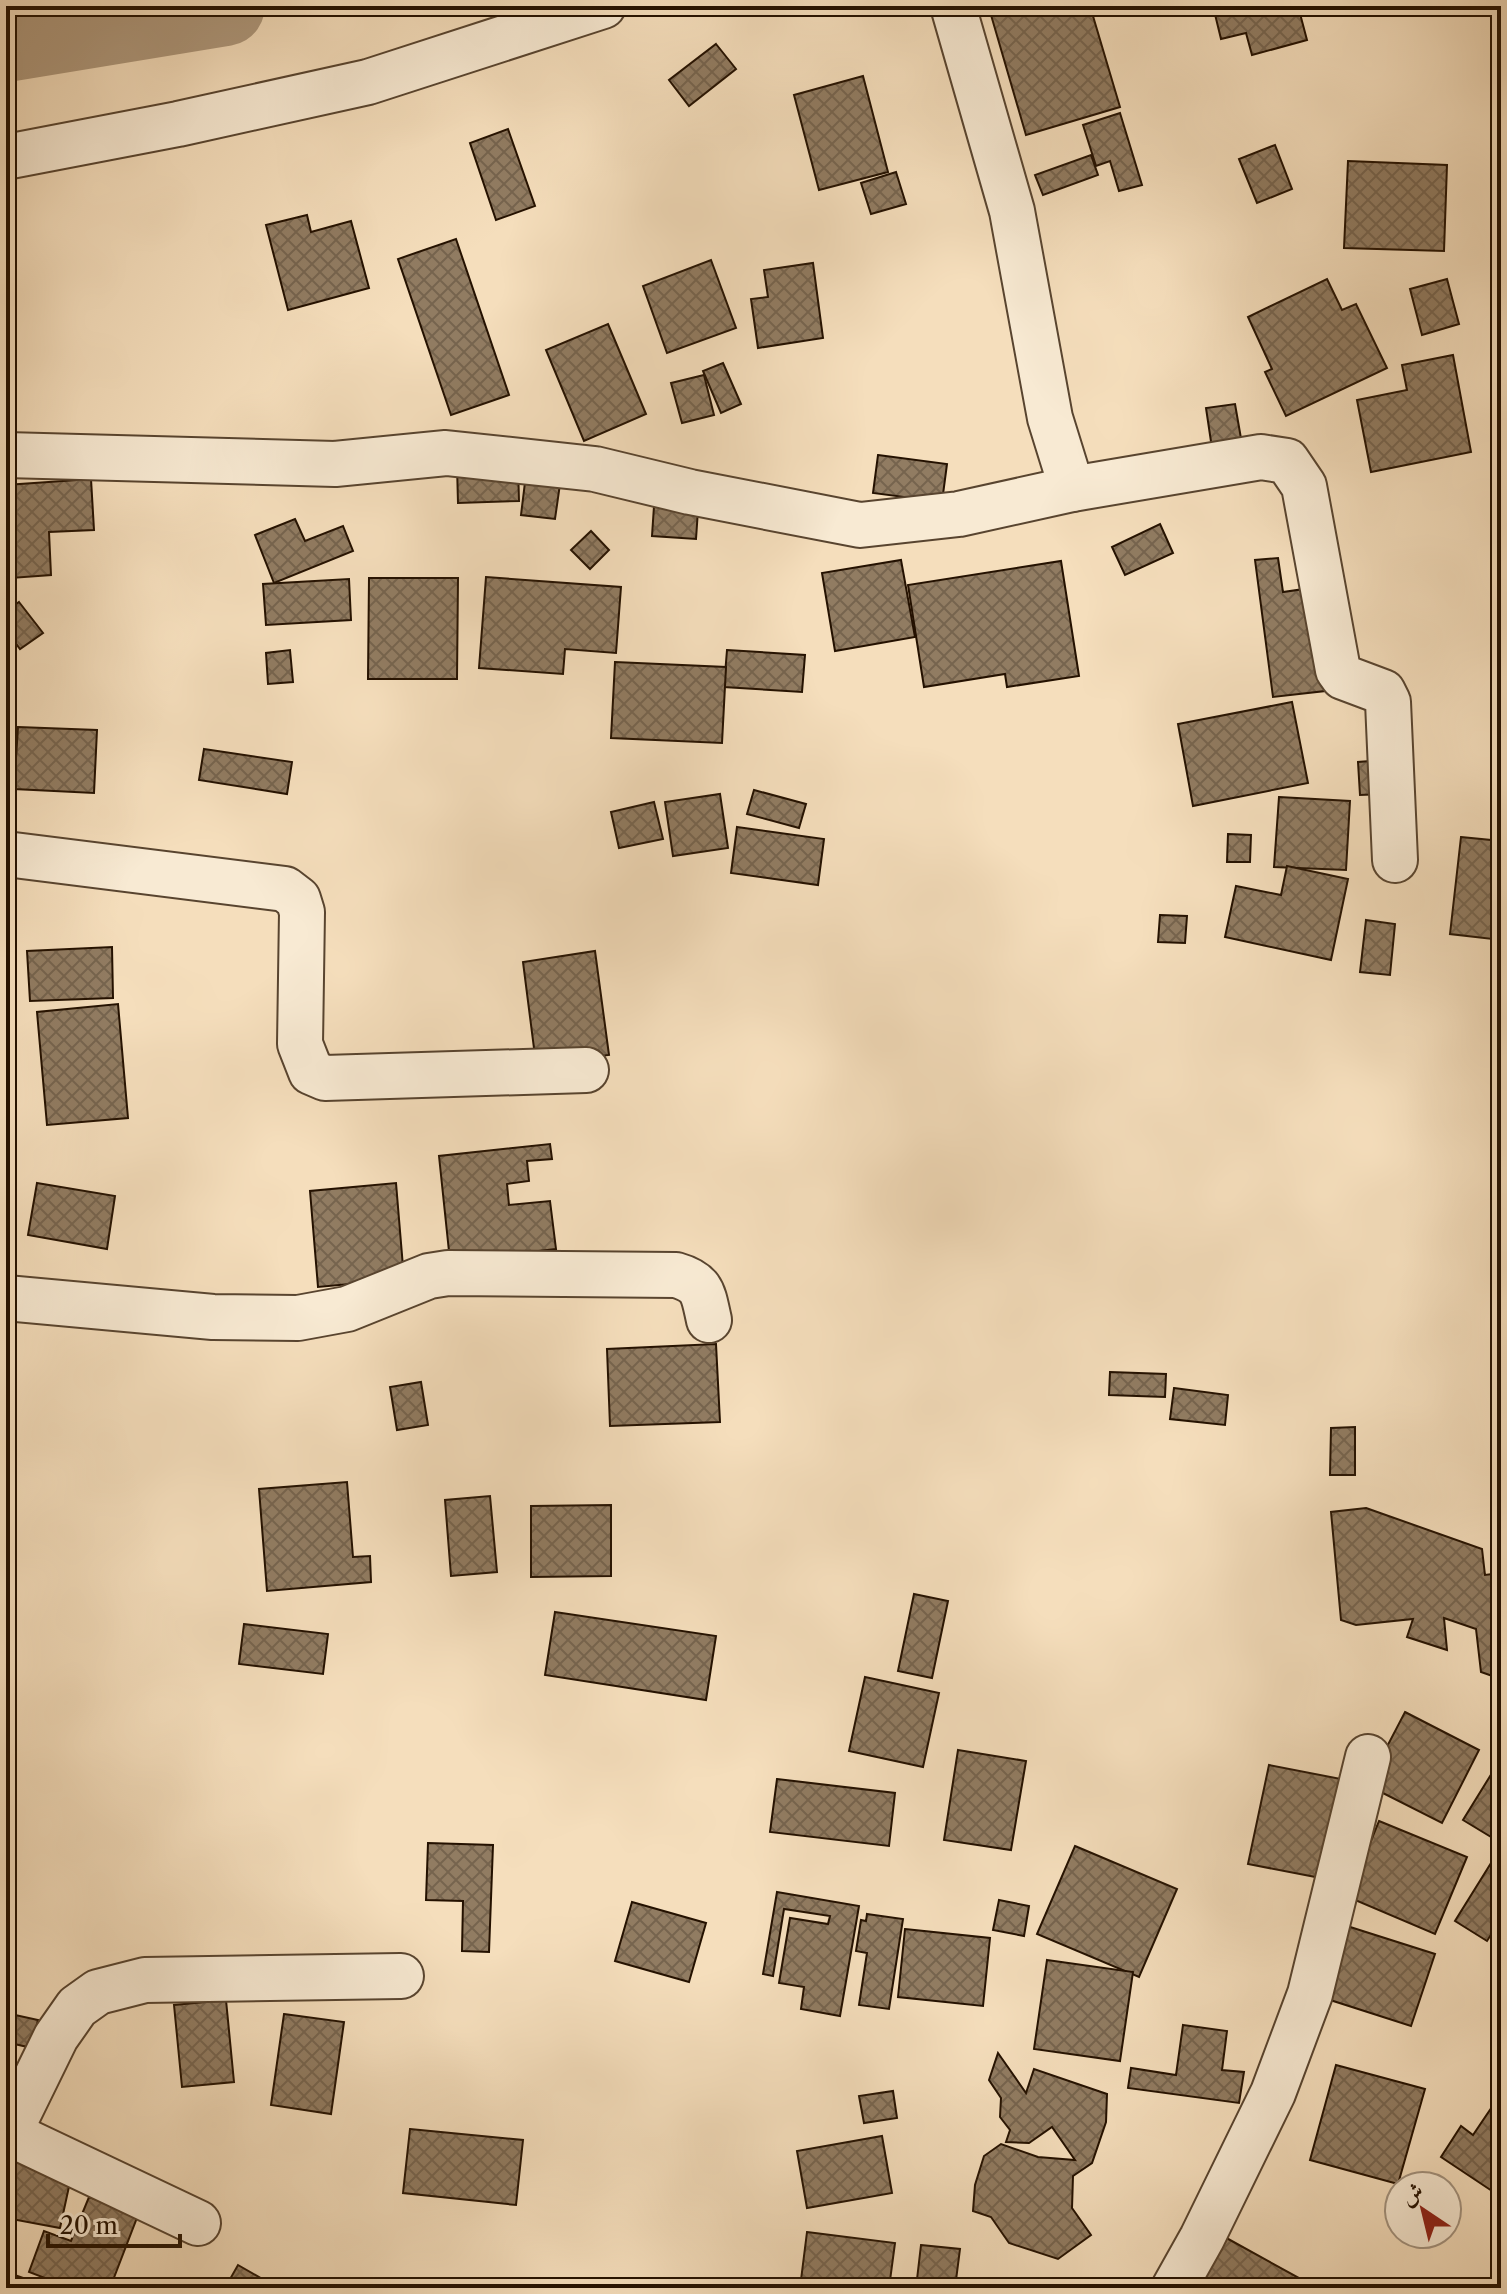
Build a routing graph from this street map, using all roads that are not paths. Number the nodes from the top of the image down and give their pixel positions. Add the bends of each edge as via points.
1 (603, 6) edge
2 (953, 6) edge
3 (6, 157) edge
4 (6, 455) edge
5 (1072, 489) junction
6 (6, 854) edge
7 (1395, 860) dead end
8 (586, 1070) dead end
9 (6, 1298) edge
10 (709, 1320) dead end
11 (1368, 1757) dead end
12 (401, 1976) dead end
13 (7, 2133) edge
14 (198, 2223) dead end
15 (1174, 2288) edge

1 - 3 street via 368,82
2 - 5 street via 1012,211 1050,418
4 - 5 street via 335,464 446,453 595,469 860,525 959,514
5 - 7 street via 1261,457 1287,461 1304,486 1338,670 1343,677 1383,692 1388,702
6 - 8 street via 285,889 298,899 302,912 300,1044 311,1072 325,1078
9 - 10 street via 213,1317 298,1318 347,1309 448,1273 676,1275 703,1290
11 - 15 street via 1310,1994 1273,2093
12 - 13 street via 145,1980 98,1992 77,2007 56,2037
13 - 14 street

